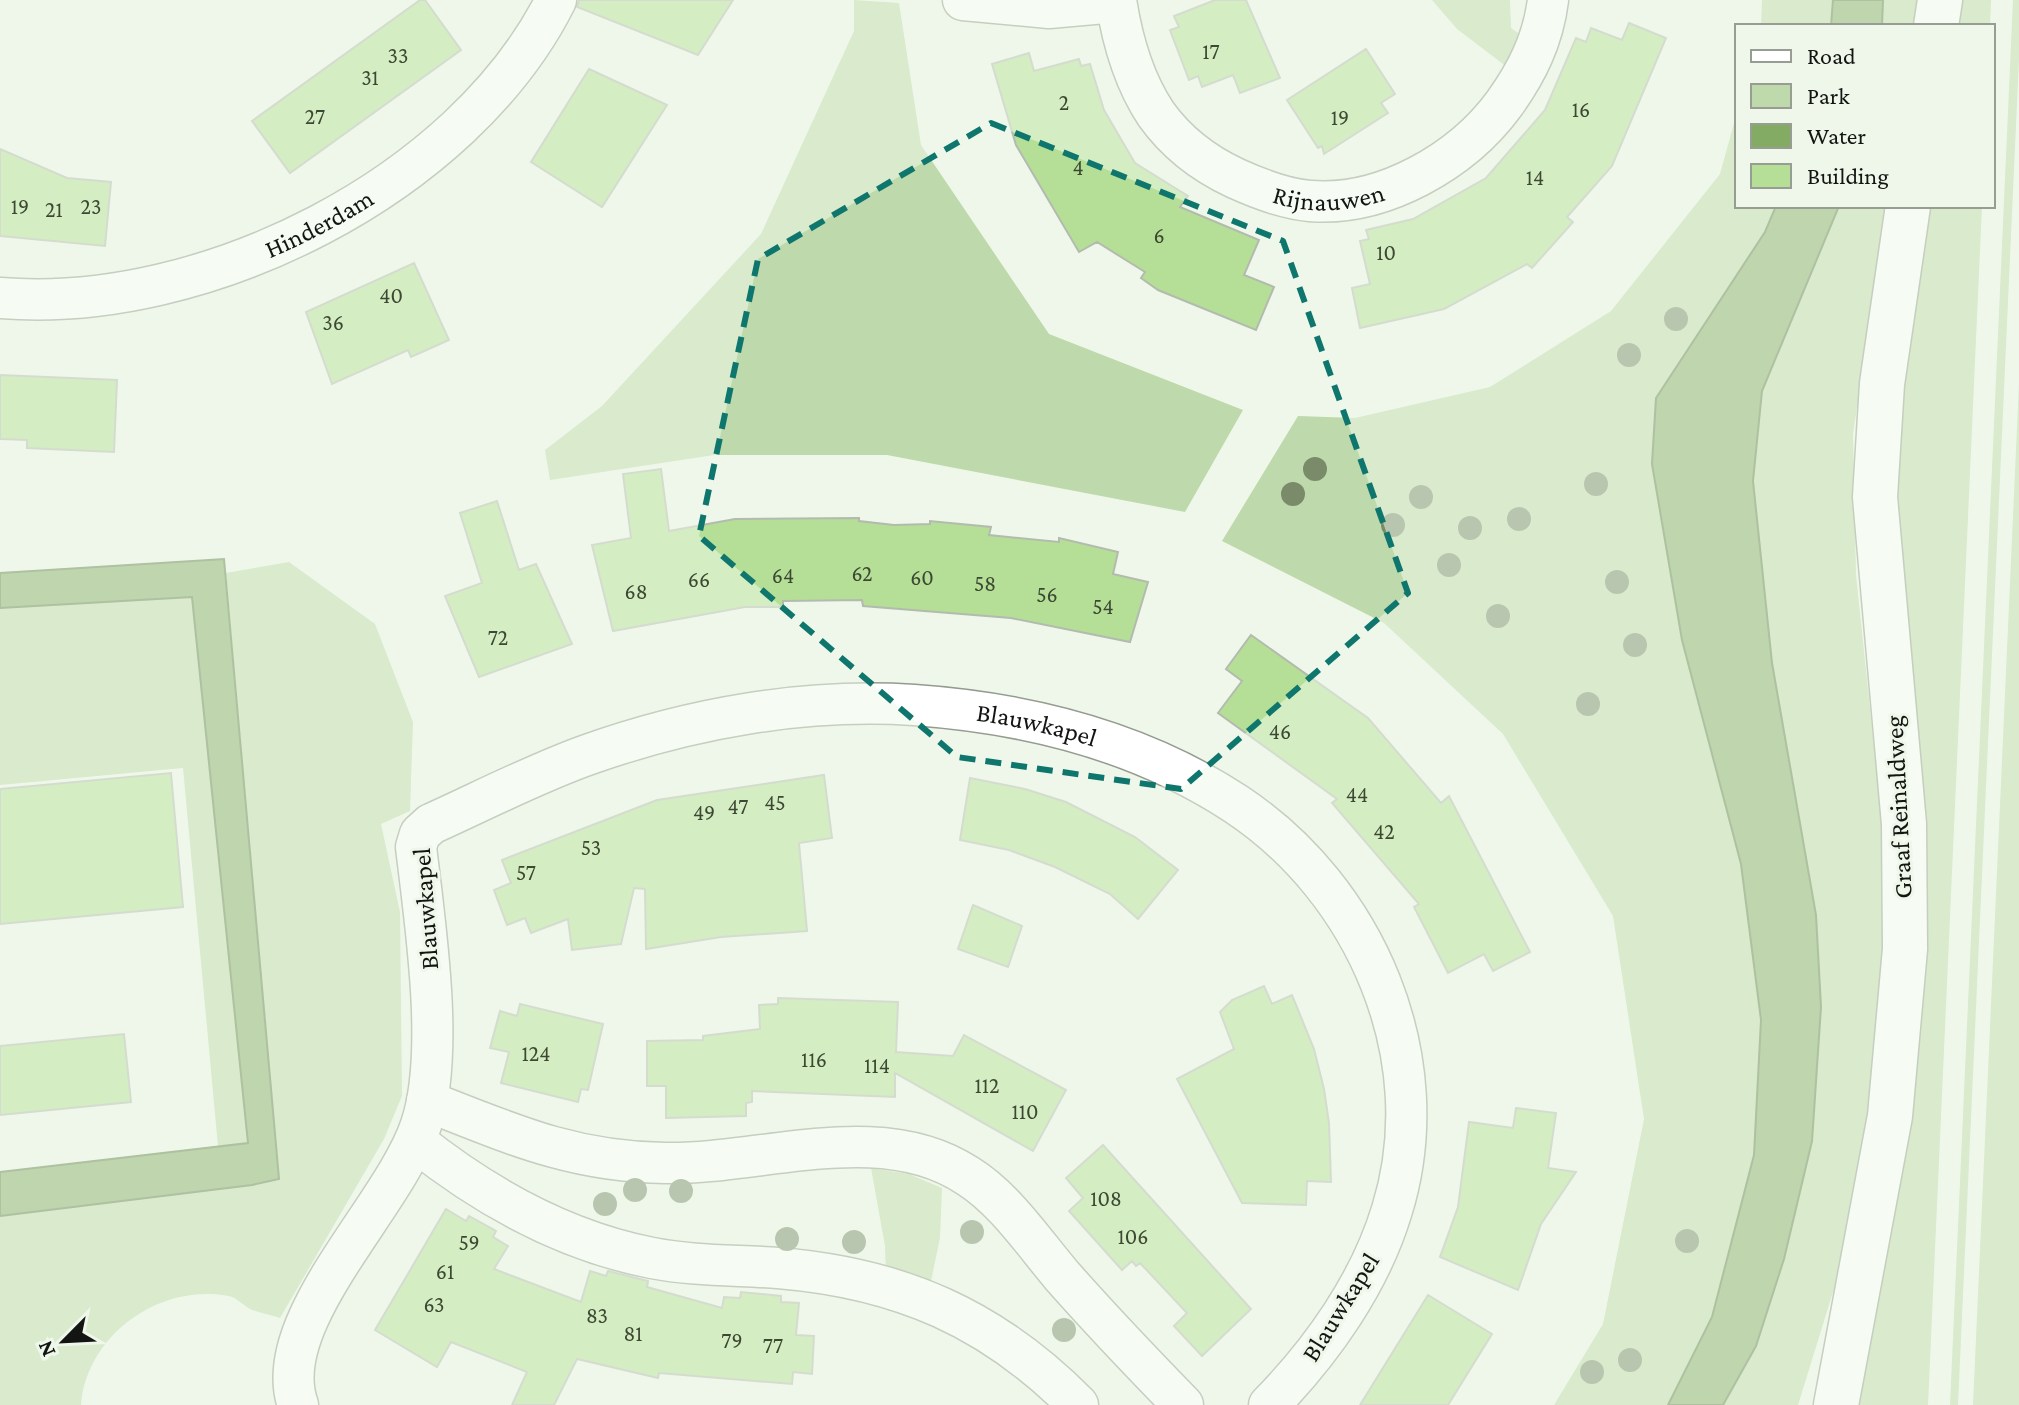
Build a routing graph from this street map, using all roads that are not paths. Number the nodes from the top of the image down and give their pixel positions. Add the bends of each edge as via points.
1 (556, 0) edge
2 (963, 0) edge
3 (1548, 0) edge
4 (1940, 0) edge
5 (1116, 1) edge
6 (1936, 24) edge
7 (1908, 208) edge
8 (0, 298) edge
9 (427, 1101) junction
10 (415, 1141) junction
11 (298, 1405) edge
12 (1078, 1405) edge
13 (1183, 1405) edge
14 (1269, 1405) edge
15 (1836, 1405) edge

1 - 8 street, Hinderdam via 526,47 465,122 382,188 332,218 223,268 161,285 65,298
2 - 5 street via 1049,8
3 - 5 street, Rijnauwen via 1542,37 1520,82 1472,141 1424,173 1337,201 1282,196 1201,159 1168,128 1139,81
4 - 6 main road
7 - 15 main road, Graaf Reinaldweg via 1882,384 1875,497 1904,824 1905,949 1890,1116
9 - 10 street, Blauwkapel
9 - 13 street via 560,1152 603,1158 717,1161 861,1147 938,1159 995,1197 1113,1334
9 - 14 street, Blauwkapel via 429,974 416,847 431,824 585,756 690,725 806,704 969,711 1040,721 1110,742 1213,790 1295,853 1328,889 1364,944 1392,1009 1404,1070 1405,1130 1393,1207 1362,1282 1329,1334
10 - 11 street, Blauwkapel via 307,1321 293,1363
10 - 12 street via 569,1235 652,1258 851,1276 942,1306 993,1332

